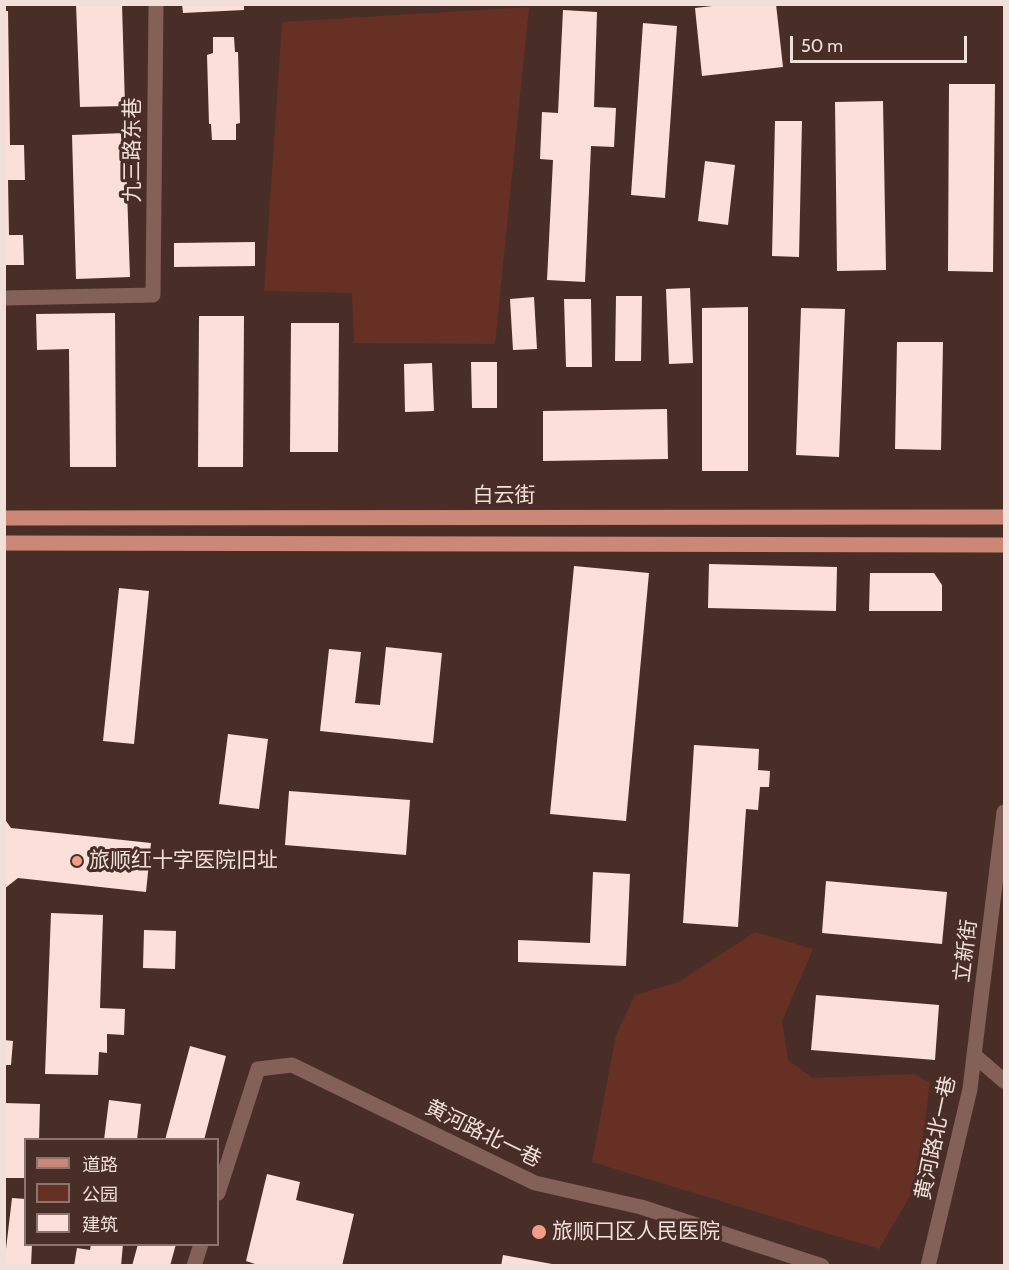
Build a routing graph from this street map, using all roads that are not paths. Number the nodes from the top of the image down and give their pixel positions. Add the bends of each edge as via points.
1 (156, 4) edge
2 (4, 298) edge
3 (4, 518) edge
4 (1005, 518) edge
5 (4, 543) edge
6 (1005, 545) edge
7 (1005, 812) edge
8 (974, 1055) junction
9 (1005, 1081) edge
10 (219, 1190) edge
11 (201, 1246) edge
12 (194, 1266) edge
13 (822, 1266) edge
14 (928, 1266) edge

1 - 2 street, 九三路东巷 via 153,295
3 - 4 main road, 白云街
5 - 6 main road
7 - 8 street, 立新街
8 - 9 street
8 - 14 street, 黄河路北一巷 via 970,1089
10 - 13 street, 黄河路北一巷 via 258,1069 292,1065 535,1184 641,1207
11 - 12 street

